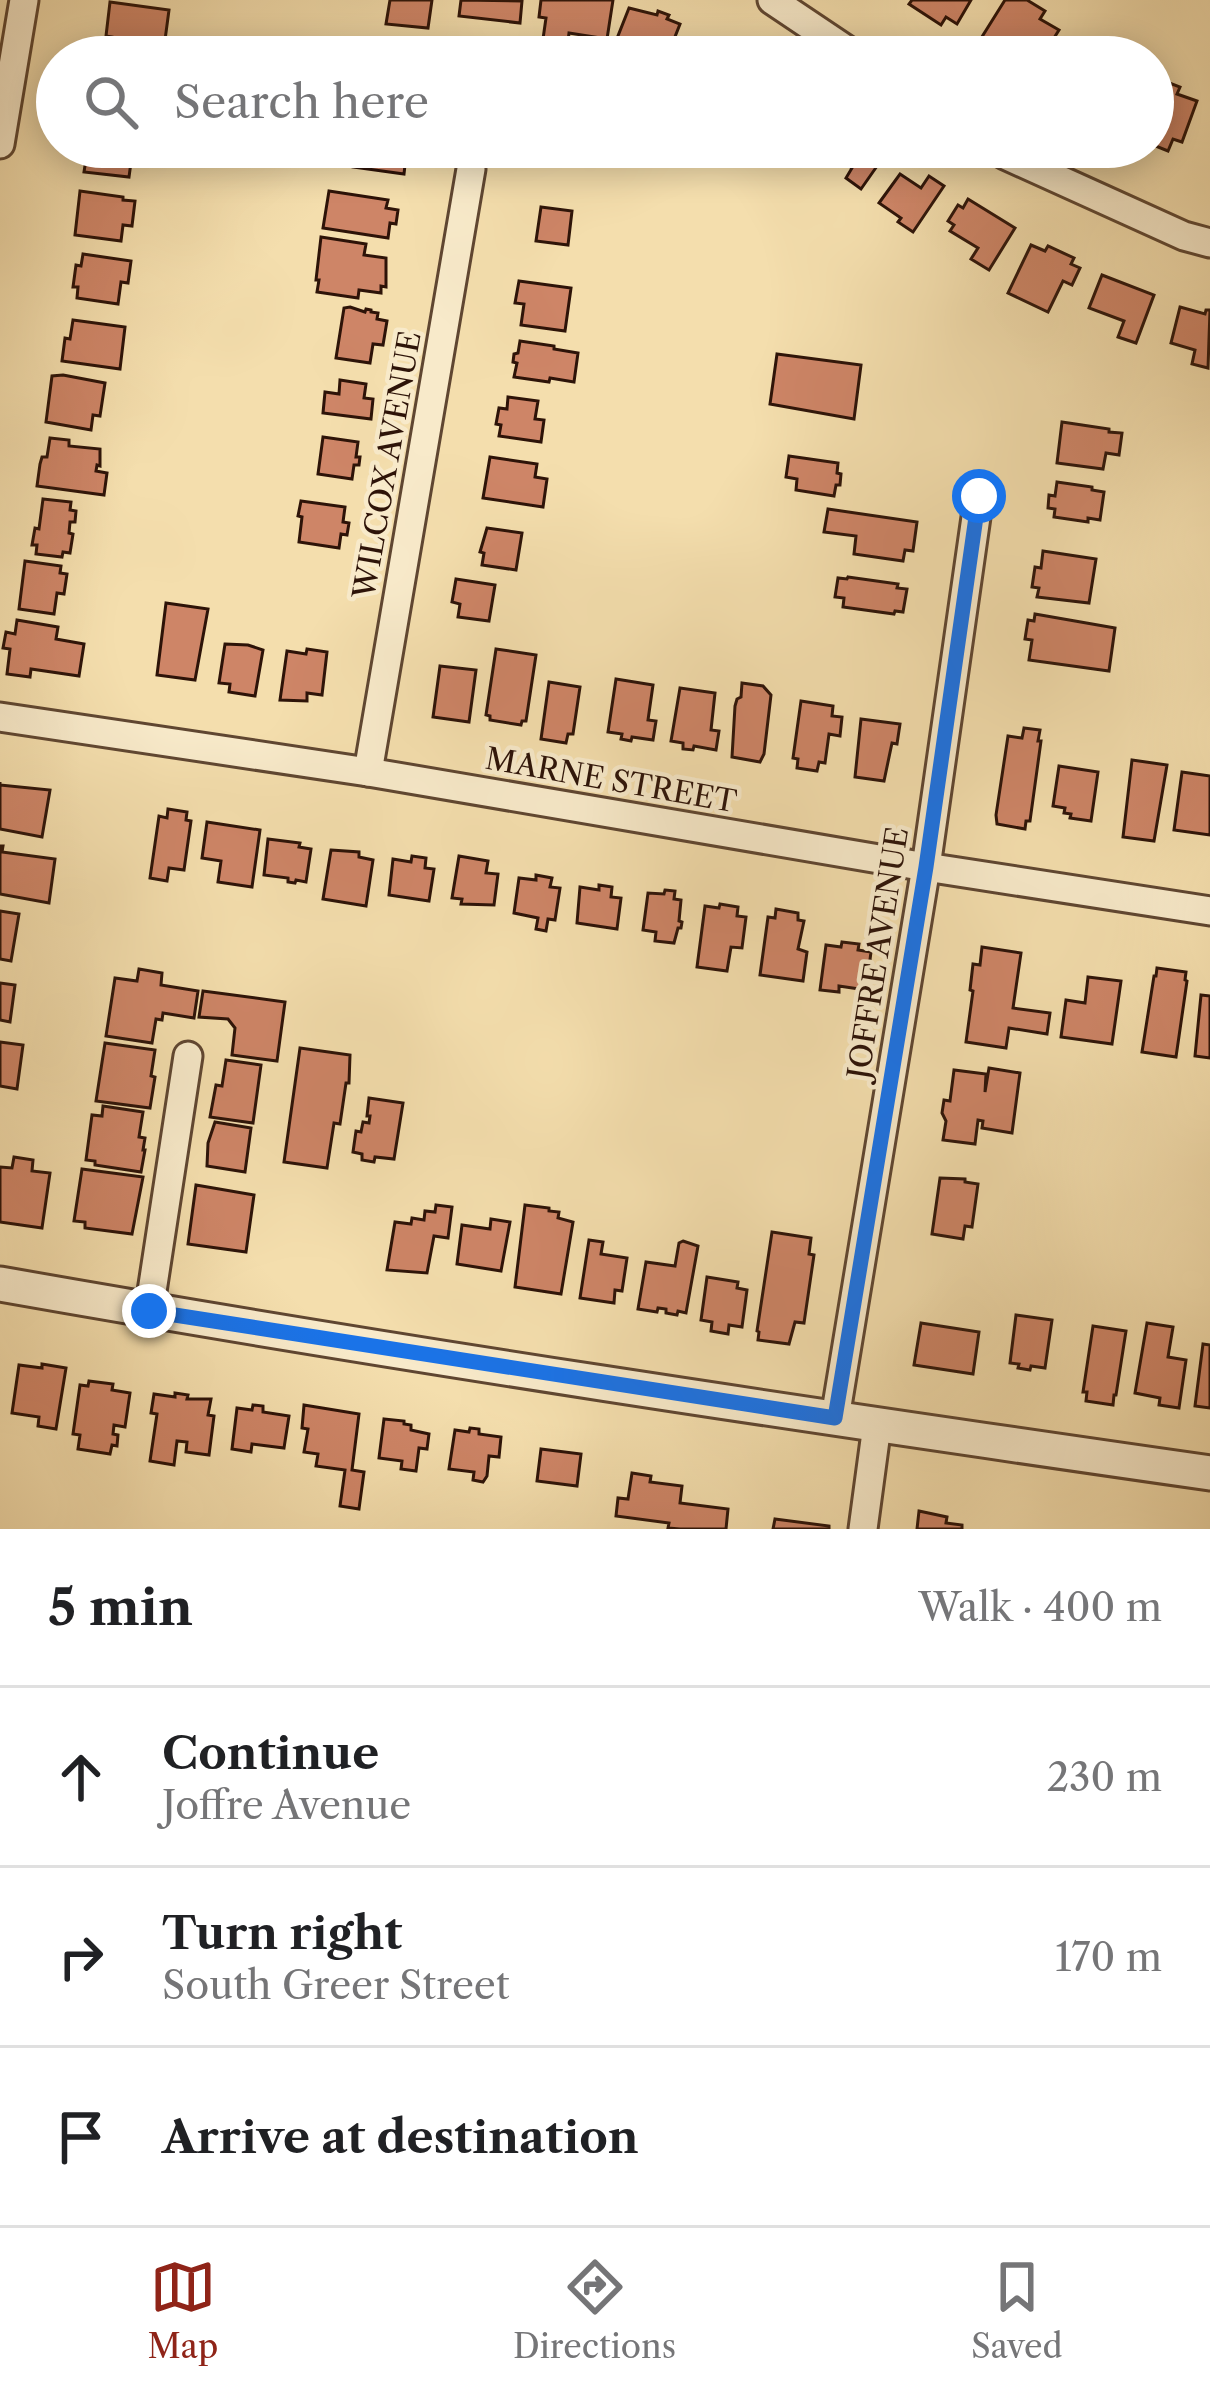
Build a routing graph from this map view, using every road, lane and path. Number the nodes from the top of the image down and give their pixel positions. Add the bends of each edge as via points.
1 (24, 0) edge
2 (772, 0) edge
3 (826, 36) edge
4 (0, 144) edge
5 (1034, 168) edge
6 (471, 169) dead end
7 (1210, 243) edge
8 (979, 496) dead end
9 (0, 717) edge
10 (368, 772) junction
11 (926, 867) junction
12 (1210, 911) edge
13 (188, 1056) dead end
14 (0, 1284) edge
15 (149, 1311) junction
16 (835, 1418) junction
17 (878, 1425) junction
18 (1210, 1473) edge
19 (863, 1529) edge

1 - 4 street
2 - 3 street
5 - 7 street
6 - 10 street, WILCOX AVENUE
8 - 11 street, JOFFRE AVENUE
9 - 10 street, MARNE STREET
10 - 11 street, MARNE STREET
11 - 12 street, MARNE STREET
11 - 16 street, JOFFRE AVENUE
13 - 15 street
14 - 15 street
15 - 16 street
16 - 17 street
17 - 18 street
17 - 19 street

